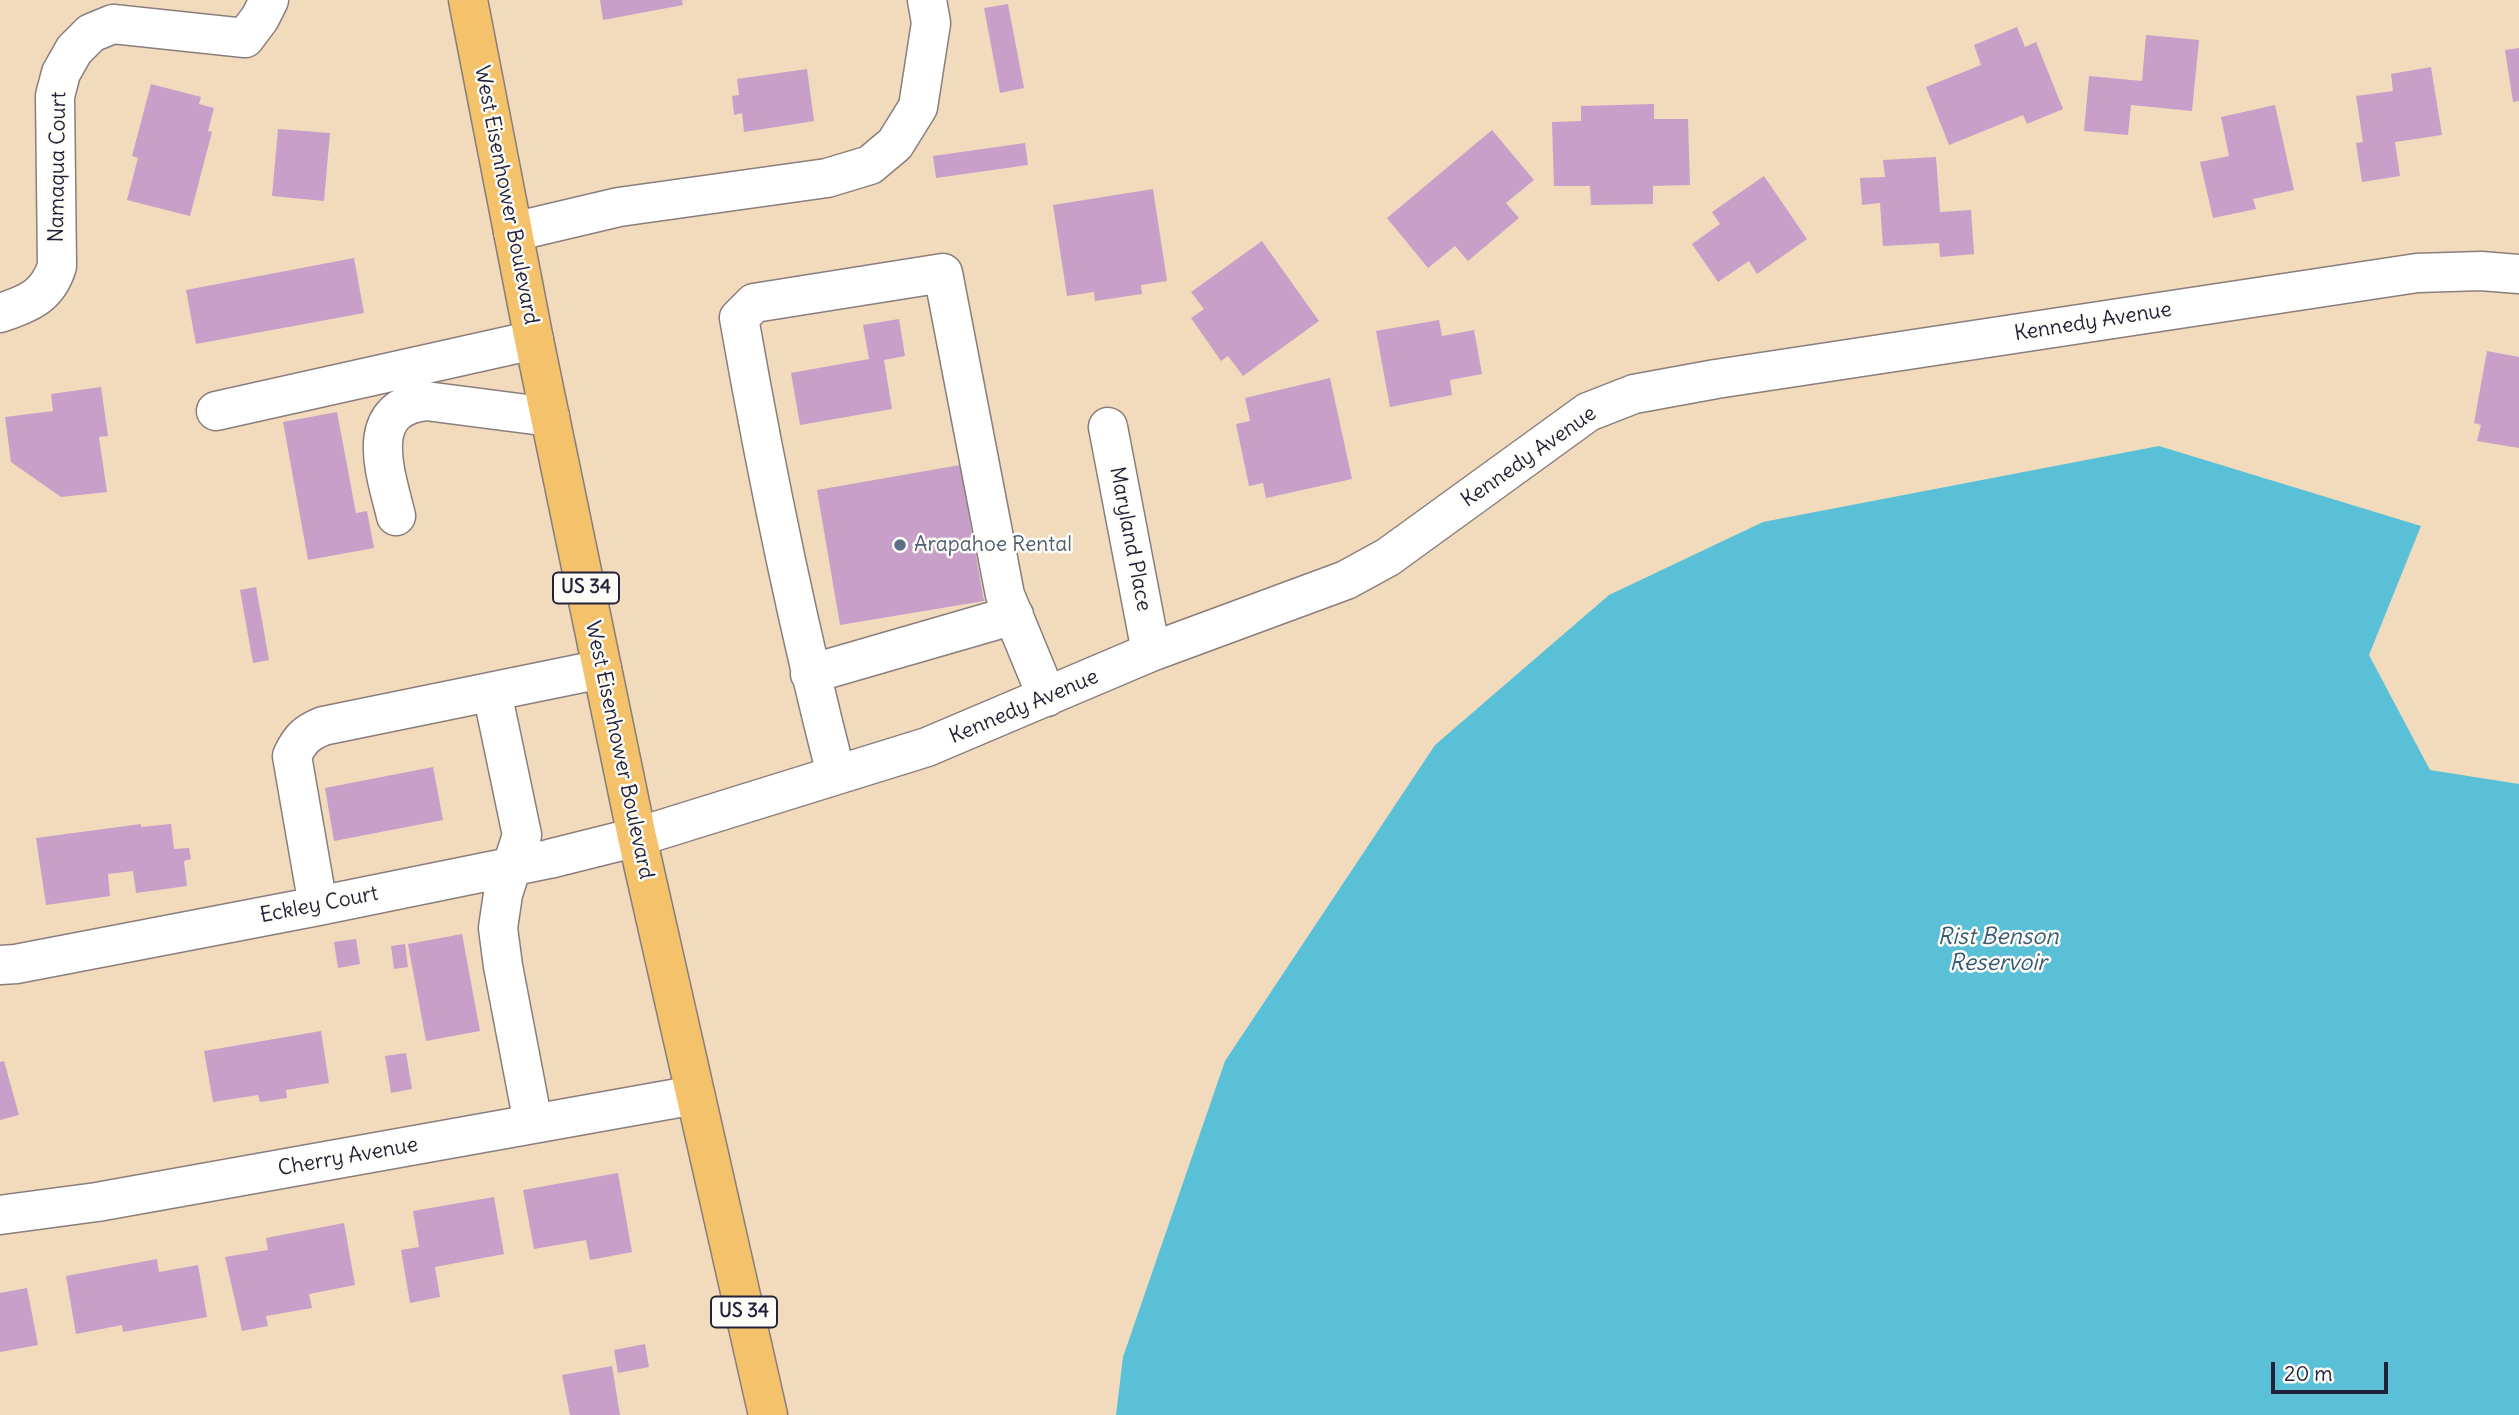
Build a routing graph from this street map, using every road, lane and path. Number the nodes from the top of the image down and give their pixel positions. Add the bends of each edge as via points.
1 (269, 0) edge
2 (468, 0) edge
3 (927, 0) edge
4 (513, 232) junction
5 (2519, 274) edge
6 (0, 313) edge
7 (534, 340) junction
8 (216, 411) dead end
9 (550, 417) junction
10 (1108, 427) dead end
11 (396, 516) dead end
12 (1014, 615) junction
13 (1151, 652) junction
14 (602, 669) junction
15 (810, 674) junction
16 (492, 692) junction
17 (1047, 697) junction
18 (836, 774) junction
19 (637, 837) junction
20 (511, 866) junction
21 (318, 906) junction
22 (0, 965) edge
23 (695, 1095) junction
24 (534, 1123) junction
25 (0, 1215) edge
26 (768, 1415) edge

1 - 6 street, Namaqua Court via 245,38 114,24 91,33 74,50 55,96 57,267 43,293
2 - 4 highway, West Eisenhower Boulevard / US 34
3 - 4 street via 931,23 918,107 895,144 870,164 827,178 618,207
4 - 7 highway, West Eisenhower Boulevard / US 34
5 - 13 street, Kennedy Avenue via 2417,273 1634,394 1588,412 1388,557 1346,580
7 - 8 street
7 - 9 highway, West Eisenhower Boulevard / US 34
9 - 11 street via 433,401 400,408 390,417 383,447
9 - 14 highway, West Eisenhower Boulevard / US 34
10 - 13 street, Maryland Place
12 - 15 street
12 - 15 street via 1005,595 943,273 754,303 739,318
12 - 17 street
13 - 17 street, Kennedy Avenue
14 - 16 street
14 - 19 highway, West Eisenhower Boulevard / US 34
15 - 18 street
16 - 20 street via 522,835
16 - 21 street via 323,726 298,743 292,756
17 - 18 street, Kennedy Avenue via 928,747
18 - 19 street, Kennedy Avenue
19 - 20 street, Eckley Court
19 - 23 highway, West Eisenhower Boulevard / US 34
20 - 21 street, Eckley Court
20 - 24 street via 498,928
21 - 22 street, Eckley Court
23 - 24 street, Cherry Avenue
23 - 26 highway, West Eisenhower Boulevard / US 34
24 - 25 street, Cherry Avenue via 97,1202

